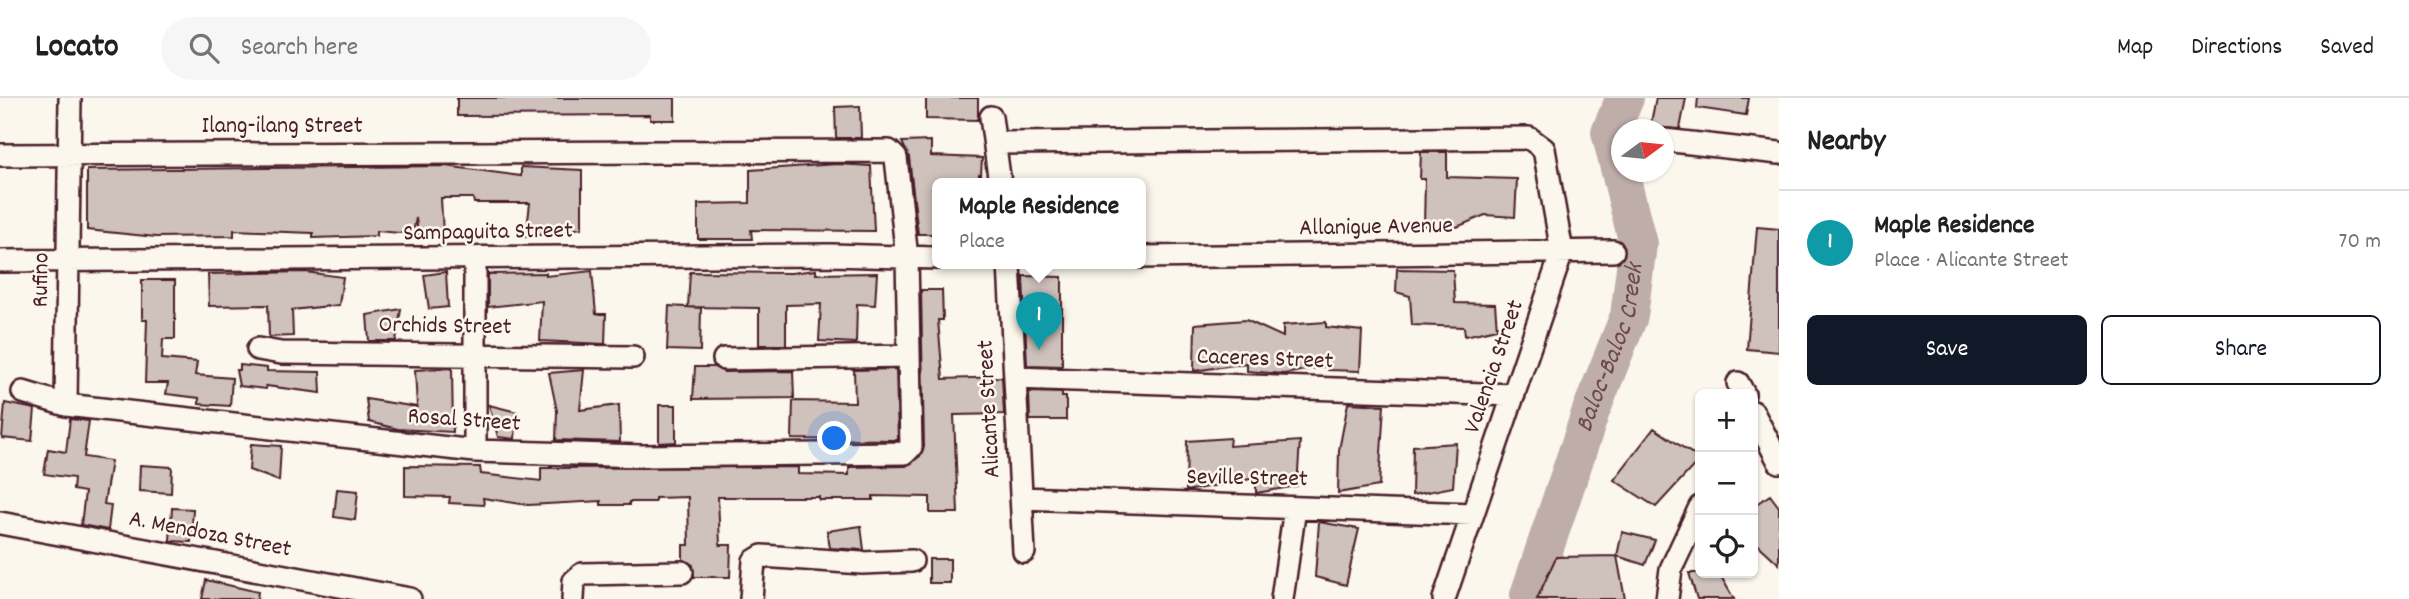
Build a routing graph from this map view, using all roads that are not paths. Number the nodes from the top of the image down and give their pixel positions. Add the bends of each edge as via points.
1 (70, 98) edge
2 (991, 117) dead end
3 (1674, 141) edge
4 (995, 144) junction
5 (1779, 153) edge
6 (0, 155) edge
7 (68, 155) junction
8 (999, 178) edge
9 (1613, 251) dead end
10 (1562, 252) junction
11 (1146, 257) edge
12 (906, 258) junction
13 (932, 258) edge
14 (475, 259) junction
15 (0, 261) edge
16 (69, 261) junction
17 (1009, 269) edge
18 (258, 349) dead end
19 (473, 353) junction
20 (909, 356) junction
21 (633, 357) dead end
22 (724, 359) dead end
23 (1015, 378) junction
24 (23, 392) dead end
25 (1514, 395) junction
26 (66, 405) junction
27 (1760, 445) edge
28 (475, 452) junction
29 (905, 453) joint
30 (1779, 462) edge
31 (1021, 498) junction
32 (1295, 508) junction
33 (1472, 514) junction
34 (1696, 515) edge
35 (0, 523) edge
36 (1024, 552) dead end
37 (912, 561) dead end
38 (682, 572) dead end
39 (410, 599) edge
40 (573, 599) edge
41 (751, 599) edge
42 (1282, 599) edge
43 (1444, 599) edge
44 (1667, 599) edge

1 - 7 street, Rufino
2 - 4 street
3 - 5 street
4 - 8 street
4 - 10 street, Valencia Street via 1529,138 1544,149
6 - 7 street, Ilang-ilang Street
7 - 12 street, Ilang-ilang Street via 889,151 896,158
7 - 16 street, Rufino
9 - 10 street, Allanigue Avenue
10 - 11 street, Allanigue Avenue
10 - 25 street, Valencia Street
12 - 13 street
12 - 14 street, Sampaguita Street
12 - 20 street, Ilang-ilang Street
14 - 16 street, Sampaguita Street
14 - 19 street
15 - 16 street, Sampaguita Street
16 - 26 street, Rufino
17 - 23 street, Alicante Street
18 - 19 street, Orchids Street via 281,353
19 - 21 street, Orchids Street
19 - 28 street
20 - 22 street
20 - 29 street, Ilang-ilang Street via 911,447
23 - 25 street, Caceres Street
23 - 31 street, Alicante Street
24 - 26 street, Rosal Street
25 - 33 street, Valencia Street
26 - 28 street, Rosal Street
27 - 30 street
28 - 29 street, Rosal Street via 642,456
31 - 32 street, Seville Street
31 - 36 street, Alicante Street
32 - 33 street, Seville Street
32 - 42 street
33 - 43 street, Valencia Street
34 - 44 street via 1671,569
35 - 39 street, A. Mendoza Street
37 - 41 street via 862,563 762,556 751,570
38 - 40 street via 582,575 574,581

